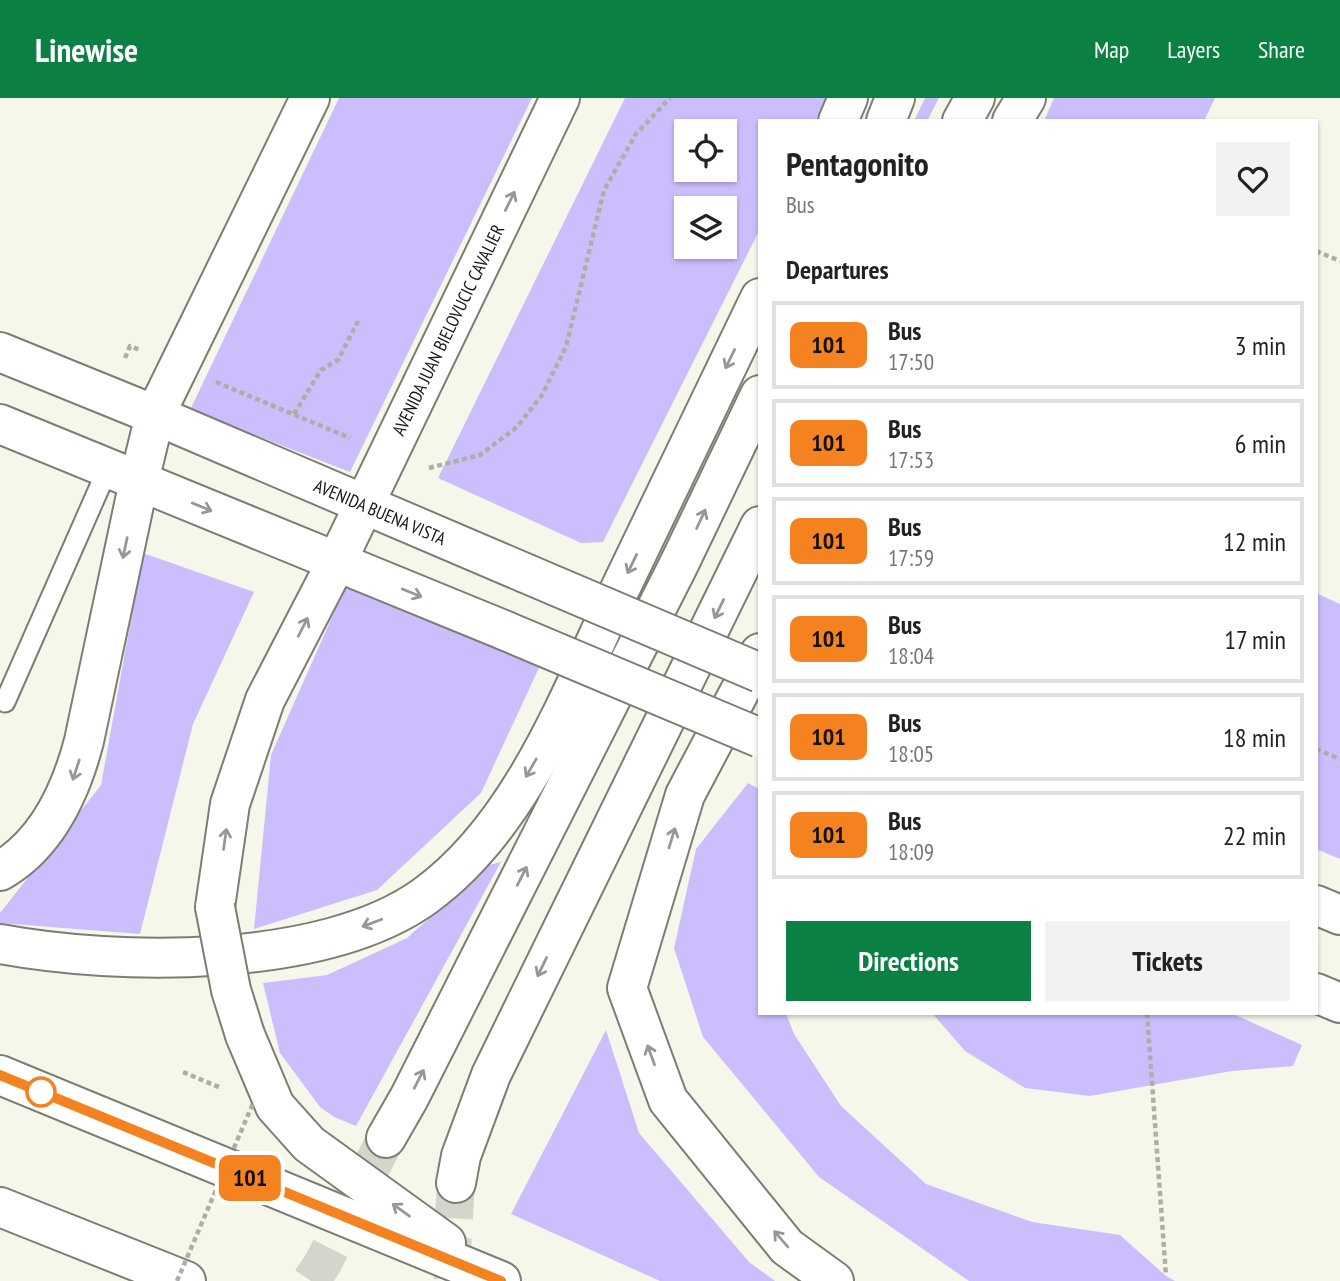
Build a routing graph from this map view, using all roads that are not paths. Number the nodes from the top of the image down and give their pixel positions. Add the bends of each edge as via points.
1 (310, 98) edge
2 (560, 98) edge
3 (848, 98) edge
4 (895, 98) edge
5 (975, 98) edge
6 (1026, 98) edge
7 (839, 119) edge
8 (887, 119) edge
9 (963, 119) edge
10 (1013, 119) edge
11 (758, 302) edge
12 (0, 352) edge
13 (758, 398) edge
14 (155, 415) junction
15 (0, 425) edge
16 (123, 475) junction
17 (363, 505) junction
18 (758, 530) edge
19 (336, 563) junction
20 (758, 657) edge
21 (758, 672) edge
22 (5, 702) dead end
23 (758, 737) edge
24 (0, 871) edge
25 (1318, 906) edge
26 (1340, 915) edge
27 (0, 944) edge
28 (1318, 994) edge
29 (1340, 1003) edge
30 (0, 1075) edge
31 (386, 1138) tunnel mouth
32 (456, 1183) tunnel mouth
33 (0, 1207) edge
34 (186, 1281) edge
35 (500, 1281) edge
36 (523, 1281) edge
37 (834, 1281) edge

1 - 14 main road
17 -> 2 main road, AVENIDA JUAN BIELOVUCIC CAVALIER
3 - 7 main road
4 - 8 main road
5 - 9 main road
6 - 10 main road
11 -> 27 main road via 553,730 492,832 449,878 391,916 272,950 144,957
12 - 14 main road, AVENIDA BUENA VISTA
31 -> 13 main road via 667,589
14 - 16 main road
14 - 17 main road, AVENIDA BUENA VISTA
15 - 16 main road
16 -> 19 main road
16 - 22 lane
16 -> 24 main road via 84,741 75,774 42,834
17 - 19 main road, AVENIDA JUAN BIELOVUCIC CAVALIER
17 - 21 main road, AVENIDA BUENA VISTA, bridge
18 -> 32 main road via 491,1075 461,1156
19 -> 23 main road, bridge
36 -> 19 main road, AVENIDA JUAN BIELOVUCIC CAVALIER, bridge via 457,1251 309,1144 275,1105 231,990 215,906 230,804 265,700
37 -> 20 main road via 787,1247 668,1100 627,988 685,795
25 - 26 main road
28 - 29 main road
30 - 35 main road
33 - 34 main road

